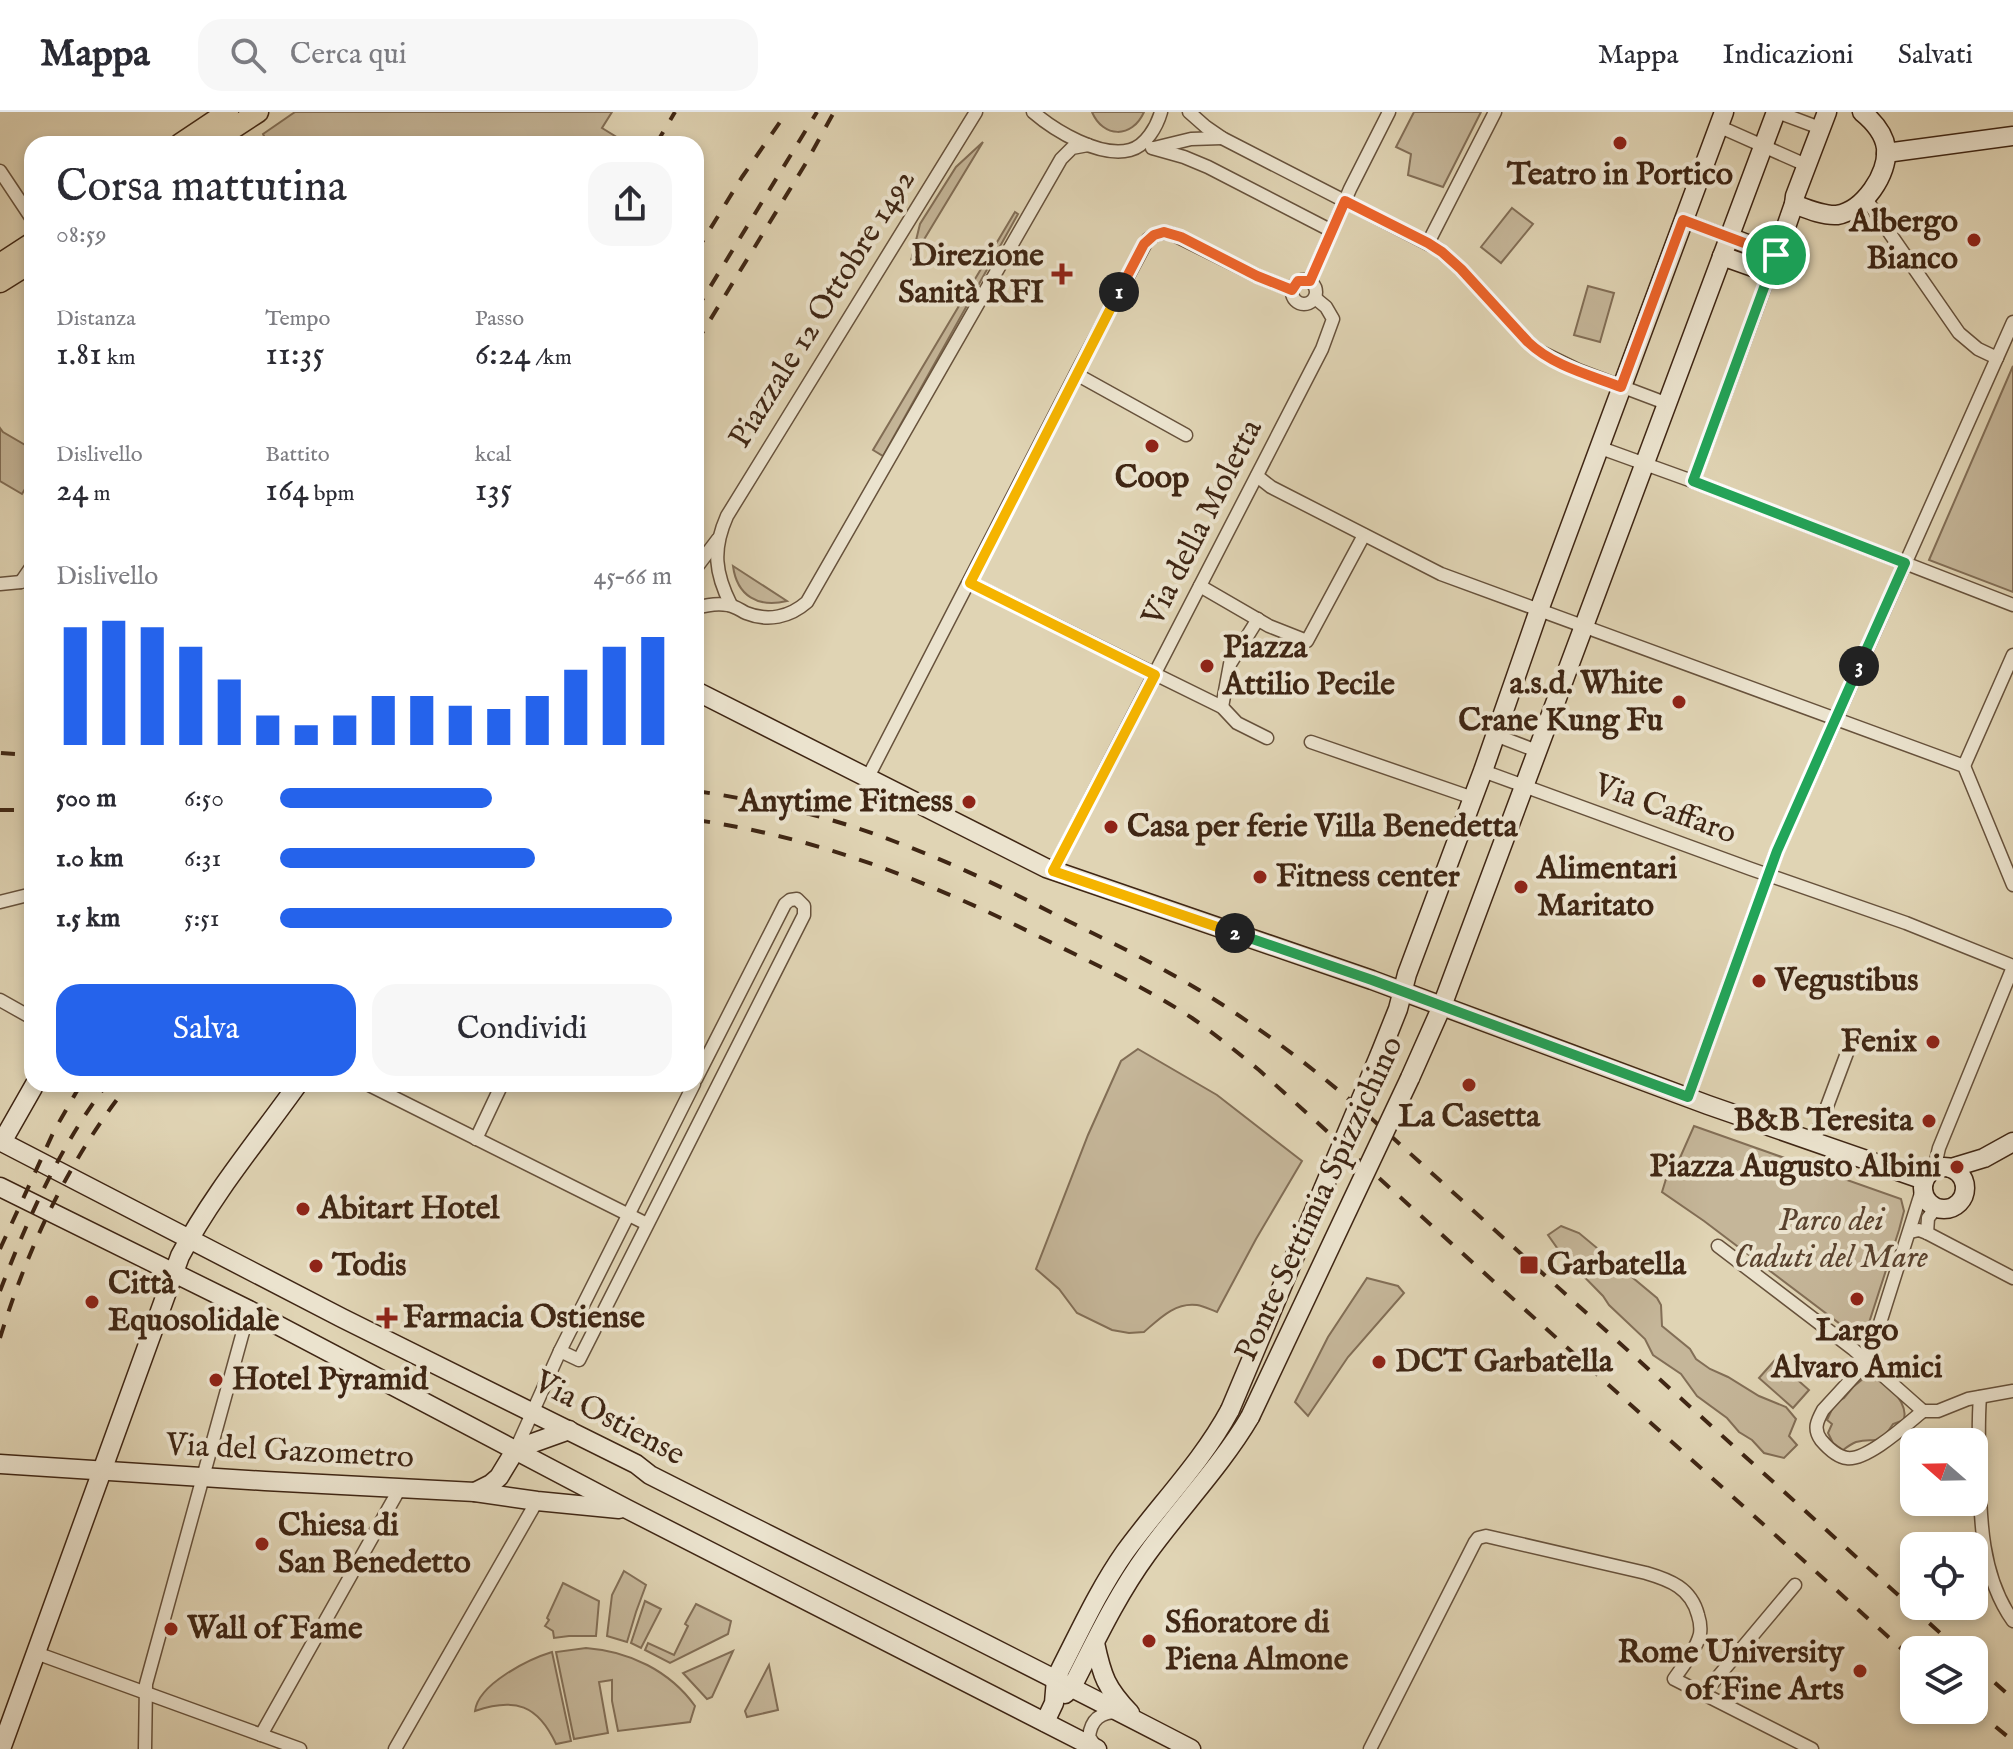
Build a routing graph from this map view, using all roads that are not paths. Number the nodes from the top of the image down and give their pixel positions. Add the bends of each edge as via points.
1 (228, 112) edge
2 (258, 112) edge
3 (976, 112) edge
4 (1033, 112) edge
5 (1161, 112) edge
6 (1189, 112) edge
7 (1389, 112) edge
8 (1495, 112) edge
9 (1776, 112) edge
10 (1862, 112) edge
11 (1720, 116) edge
12 (1823, 120) edge
13 (192, 136) edge
14 (221, 136) edge
15 (2013, 136) edge
16 (1222, 138) junction
17 (1088, 145) junction
18 (1763, 146) junction
19 (1152, 148) junction
20 (1135, 149) junction
21 (1886, 153) junction
22 (1806, 165) junction
23 (0, 171) edge
24 (1866, 199) junction
25 (1345, 201) junction
26 (1794, 204) junction
27 (24, 207) edge
28 (1683, 220) junction
29 (1332, 231) junction
30 (1729, 237) junction
31 (1428, 243) junction
32 (24, 248) edge
33 (1776, 255) junction
34 (1722, 256) junction
35 (0, 264) edge
36 (24, 267) edge
37 (1770, 273) junction
38 (1310, 281) junction
39 (0, 282) edge
40 (1292, 290) junction
41 (1315, 298) junction
42 (2011, 331) edge
43 (1997, 358) junction
44 (1076, 374) junction
45 (1621, 387) junction
46 (1668, 404) junction
47 (1186, 435) dead end
48 (1598, 447) junction
49 (1645, 464) junction
50 (1257, 476) junction
51 (1693, 481) junction
52 (1364, 535) junction
53 (720, 536) junction
54 (704, 557) edge
55 (1905, 563) junction
56 (970, 583) junction
57 (0, 584) edge
58 (24, 586) edge
59 (1200, 586) junction
60 (731, 605) junction
61 (2013, 605) edge
62 (704, 606) edge
63 (1539, 610) junction
64 (1258, 619) junction
65 (1583, 626) junction
66 (2013, 655) edge
67 (1155, 675) junction
68 (704, 695) edge
69 (1222, 707) junction
70 (1835, 720) junction
71 (1495, 735) junction
72 (1267, 738) dead end
73 (1311, 742) dead end
74 (1537, 751) junction
75 (1964, 766) junction
76 (1483, 771) junction
77 (867, 779) junction
78 (1524, 787) junction
79 (1473, 798) junction
80 (1053, 871) junction
81 (1768, 875) junction
82 (2013, 885) edge
83 (24, 896) edge
84 (0, 902) edge
85 (2013, 966) edge
86 (0, 1000) edge
87 (1399, 1006) junction
88 (1442, 1006) junction
89 (24, 1014) edge
90 (1853, 1037) dead end
91 (704, 1064) edge
92 (30, 1092) edge
93 (292, 1092) edge
94 (383, 1092) edge
95 (498, 1092) edge
96 (690, 1092) edge
97 (1688, 1097) junction
98 (476, 1139) junction
99 (1, 1141) edge
100 (1814, 1141) junction
101 (2013, 1142) edge
102 (1984, 1158) junction
103 (1933, 1177) junction
104 (1965, 1184) junction
105 (0, 1187) edge
106 (1936, 1208) junction
107 (628, 1215) junction
108 (647, 1224) junction
109 (1910, 1232) junction
110 (1927, 1233) junction
111 (189, 1239) junction
112 (1718, 1246) dead end
113 (176, 1264) junction
114 (2013, 1278) edge
115 (249, 1310) junction
116 (560, 1351) junction
117 (1868, 1361) junction
118 (2013, 1391) edge
119 (1980, 1397) junction
120 (532, 1411) junction
121 (1923, 1411) junction
122 (569, 1430) junction
123 (538, 1440) junction
124 (516, 1449) junction
125 (542, 1463) junction
126 (0, 1464) edge
127 (102, 1470) junction
128 (203, 1477) junction
129 (400, 1488) junction
130 (475, 1492) junction
131 (537, 1501) junction
132 (627, 1509) junction
133 (1795, 1585) dead end
134 (2013, 1621) edge
135 (1095, 1643) junction
136 (36, 1653) junction
137 (1064, 1683) junction
138 (145, 1692) junction
139 (1702, 1692) junction
140 (1118, 1712) junction
141 (1045, 1722) junction
142 (1140, 1722) junction
143 (261, 1735) junction
144 (1, 1749) edge
145 (145, 1749) edge
146 (300, 1749) edge
147 (395, 1749) edge
148 (1098, 1749) edge
149 (1191, 1749) edge
150 (1370, 1749) edge
151 (1812, 1749) edge

1 - 13 main road
2 - 14 main road
3 - 53 street, Piazzale 12 Ottobre 1492 via 729,512
4 - 17 street
5 - 20 street via 1154,129
6 - 16 street
7 - 25 street
8 - 31 street
9 - 12 street
9 - 18 main road, Ponte Settimia Spizzichino
10 - 21 main road via 1880,132
11 - 18 street
11 - 28 main road, Ponte Settimia Spizzichino
12 - 22 main road
15 - 21 main road
16 - 19 street
16 - 25 street
17 - 20 street
17 - 60 street via 1072,148 1061,159 810,599 776,617
18 - 22 street
18 - 30 main road, Ponte Settimia Spizzichino
19 - 20 street
19 - 29 street via 1208,167
21 - 24 main road
22 - 26 main road
23 - 27 street
24 - 26 main road via 1835,215
24 - 43 street via 1959,333
25 - 29 street
25 - 31 street
26 - 33 main road
28 - 30 street
28 - 45 main road, Ponte Settimia Spizzichino
29 - 38 street
30 - 33 main road
30 - 34 main road, Ponte Settimia Spizzichino
31 - 45 street via 1461,269 1534,347
32 - 35 main road
33 - 37 main road
34 - 37 main road
34 - 46 main road, Ponte Settimia Spizzichino
36 - 39 main road
37 - 51 street
38 - 40 street via 1298,281
38 - 41 street
40 - 41 street via 1300,303
40 - 44 street via 1172,234 1154,235 1144,244
41 - 50 street, Via della Moletta via 1331,313 1332,326
42 - 43 street
43 - 55 street
44 - 47 street
44 - 56 street
45 - 46 street
45 - 48 main road, Ponte Settimia Spizzichino
46 - 49 main road, Ponte Settimia Spizzichino
48 - 49 street
48 - 63 main road, Ponte Settimia Spizzichino
49 - 51 street
49 - 65 main road, Ponte Settimia Spizzichino
50 - 52 street
50 - 59 street, Via della Moletta
51 - 55 street
52 - 63 street via 1441,574
52 - 64 street via 1307,641
53 - 54 street, Piazzale 12 Ottobre 1492
53 - 60 street, Piazzale 12 Ottobre 1492 via 717,571
55 - 61 street
55 - 70 street
56 - 67 street
56 - 77 street
57 - 58 street
59 - 64 street
59 - 67 street, Via della Moletta
60 - 62 street
63 - 65 street
63 - 71 main road, Ponte Settimia Spizzichino
64 - 69 street via 1230,664
65 - 70 street
65 - 74 main road, Ponte Settimia Spizzichino
66 - 75 street
67 - 69 street
67 - 80 street, Via della Moletta
68 - 77 main road
69 - 72 street via 1237,723
70 - 75 street
70 - 81 street
71 - 74 street
71 - 76 main road, Ponte Settimia Spizzichino
73 - 79 street
74 - 78 main road, Ponte Settimia Spizzichino
75 - 82 street
76 - 78 street, Via Caffaro
76 - 79 main road, Ponte Settimia Spizzichino
77 - 80 main road
78 - 81 street, Via Caffaro
78 - 88 main road, Ponte Settimia Spizzichino
79 - 87 main road, Ponte Settimia Spizzichino
80 - 87 main road
81 - 85 street, Via Caffaro
81 - 97 street
83 - 84 street
85 - 103 street via 1939,1148
86 - 89 street
87 - 88 main road
87 - 137 main road, Ponte Settimia Spizzichino, bridge via 1230,1410 1120,1559 1096,1600
88 - 97 main road
88 - 135 main road, Ponte Settimia Spizzichino, bridge via 1250,1417 1140,1564
90 - 100 street
91 - 108 street via 785,904 793,898 800,901 804,915
92 - 99 main road
93 - 111 main road
94 - 98 street
95 - 98 street
96 - 107 street
97 - 100 main road
98 - 107 street
99 - 111 main road, Via Ostiense
100 - 103 main road
101 - 102 main road
102 - 103 main road
102 - 104 main road
103 - 104 main road via 1959,1172
103 - 106 main road via 1927,1201
103 - 109 street
104 - 106 main road via 1956,1206
105 - 113 main road
106 - 110 street via 1928,1218
107 - 108 street
107 - 116 street
108 - 116 street via 579,1360
109 - 110 street
109 - 117 street
110 - 114 street
111 - 113 main road
111 - 120 main road, Via Ostiense
112 - 117 street
113 - 115 main road
113 - 127 main road
115 - 124 main road
115 - 128 street
116 - 120 street
117 - 121 street
117 - 121 street via 1818,1419 1817,1432 1824,1444 1843,1458 1857,1457
118 - 119 street
119 - 121 street
119 - 134 street via 1983,1540 1994,1584
120 - 122 main road, Via Ostiense
120 - 124 street
122 - 123 main road
122 - 137 main road, Via Ostiense
123 - 124 main road
123 - 125 street
124 - 125 main road
124 - 130 main road via 499,1477
125 - 132 main road
126 - 127 main road, Via del Gazometro
127 - 128 main road, Via del Gazometro
127 - 136 main road
128 - 129 main road, Via del Gazometro
128 - 138 street
129 - 130 main road, Via del Gazometro
129 - 143 street
130 - 131 main road, Via del Gazometro
131 - 132 main road, Via del Gazometro
131 - 147 street
132 - 141 main road
133 - 139 street
135 - 137 main road, Ponte Settimia Spizzichino
135 - 142 main road via 1107,1686
136 - 138 street
136 - 144 main road
137 - 140 main road, Via Ostiense
137 - 141 main road
138 - 143 street
138 - 145 street
139 - 150 street via 1674,1679 1696,1643 1700,1625 1691,1598 1678,1585 1482,1536
139 - 151 street
140 - 142 main road, Via Ostiense
140 - 148 street via 1103,1714 1091,1726 1089,1737
141 - 148 main road
142 - 149 main road, Via Ostiense
143 - 146 street

